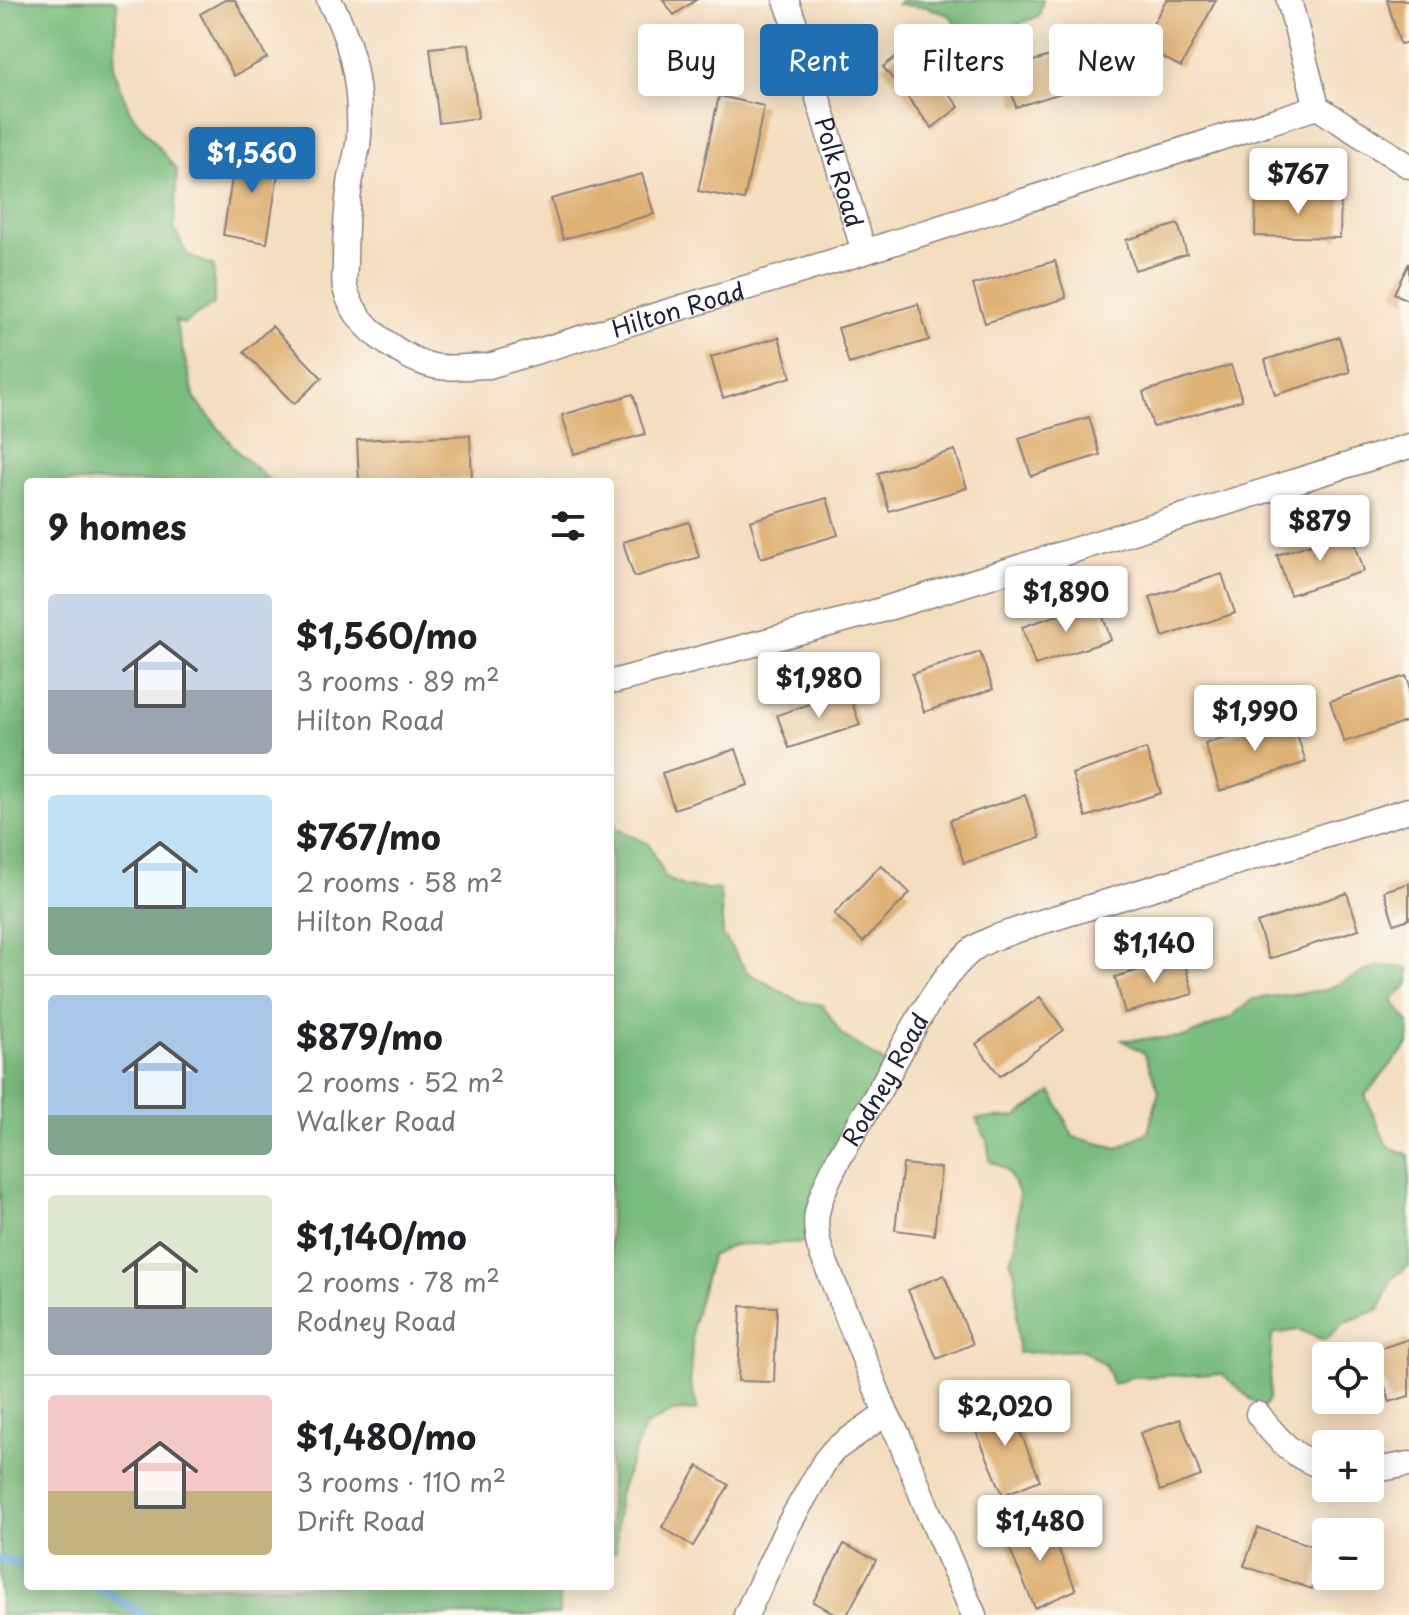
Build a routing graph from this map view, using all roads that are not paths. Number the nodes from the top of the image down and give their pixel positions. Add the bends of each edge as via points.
1 (329, 0) edge
2 (786, 0) edge
3 (1289, 0) edge
4 (1317, 107) junction
5 (1409, 166) edge
6 (864, 252) junction
7 (1409, 446) edge
8 (616, 681) dead end
9 (1409, 810) edge
10 (886, 1413) junction
11 (1258, 1414) dead end
12 (1312, 1464) edge
13 (1409, 1464) edge
14 (1384, 1468) edge
15 (746, 1615) edge
16 (974, 1615) edge

1 - 6 street, Hilton Road via 350,48 359,94 359,138 345,230 345,287 373,332 420,361 439,367 489,366
2 - 6 street, Polk Road
3 - 4 street
4 - 5 street
4 - 6 street, Hilton Road
7 - 8 street via 878,611
9 - 10 street, Rodney Road via 1003,933 973,949 945,979 845,1148 817,1214 820,1249
10 - 15 street via 825,1461
10 - 16 street, Rodney Road
11 - 12 street via 1289,1448
13 - 14 street

